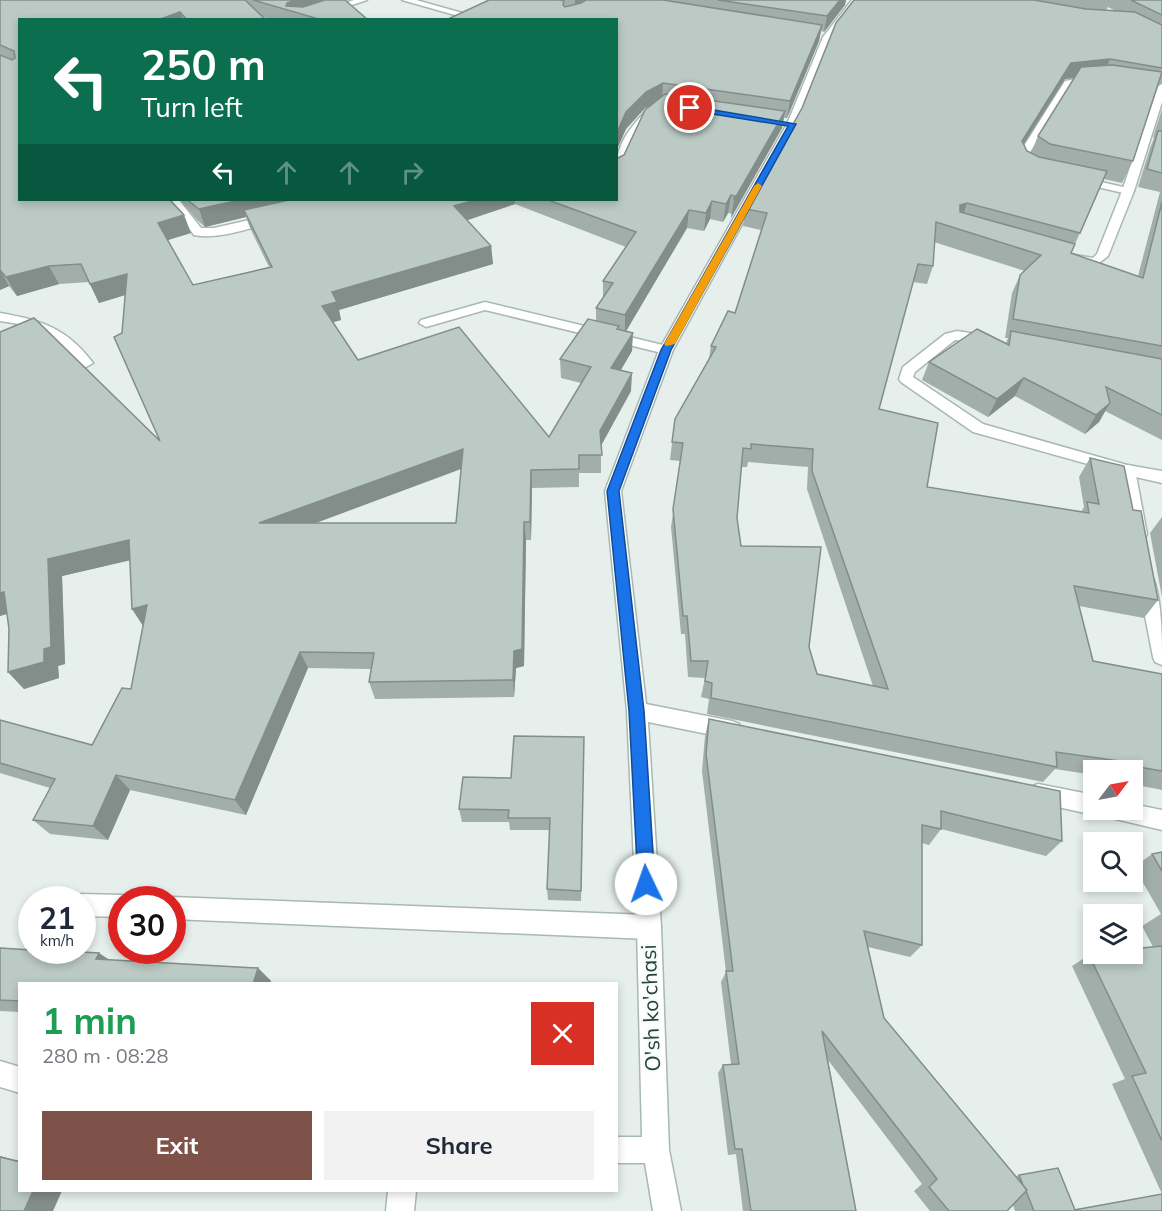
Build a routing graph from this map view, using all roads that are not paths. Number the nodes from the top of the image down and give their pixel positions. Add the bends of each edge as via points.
1 (363, 0) edge
2 (406, 0) edge
3 (852, 1) edge
4 (469, 16) edge
5 (302, 18) edge
6 (1108, 80) edge
7 (1157, 88) edge
8 (662, 105) edge
9 (618, 166) edge
10 (1048, 173) edge
11 (1071, 178) edge
12 (1128, 191) junction
13 (174, 201) edge
14 (286, 215) edge
15 (1063, 255) edge
16 (0, 317) edge
17 (426, 323) dead end
18 (1005, 343) edge
19 (666, 350) junction
20 (86, 363) dead end
21 (1127, 470) junction
22 (1162, 477) edge
23 (1162, 657) edge
24 (637, 711) junction
25 (754, 735) edge
26 (1023, 791) edge
27 (1083, 804) edge
28 (1143, 816) edge
29 (1162, 820) edge
30 (186, 909) edge
31 (649, 927) junction
32 (0, 1074) edge
33 (18, 1079) edge
34 (618, 1150) edge
35 (656, 1150) junction
36 (402, 1192) edge
37 (400, 1211) edge
38 (667, 1211) edge

1 - 5 street
2 - 4 street
3 - 19 street, O'sh ko'chasi via 821,36 787,123
6 - 10 street via 1068,83 1022,157 1025,164
7 - 12 street via 1148,142
8 - 9 street via 652,110 630,135
11 - 12 street
12 - 15 street via 1098,260
13 - 14 street via 198,232 205,233
16 - 20 street via 27,322 59,335
17 - 19 street via 485,306
18 - 21 street via 950,337 908,370 906,379 978,428
19 - 24 street, O'sh ko'chasi via 613,491
21 - 22 street
21 - 23 street
24 - 25 street
24 - 31 street, O'sh ko'chasi
26 - 27 street
28 - 29 street
30 - 31 street
31 - 35 street, O'sh ko'chasi
32 - 33 street
34 - 35 street
35 - 38 street, O'sh ko'chasi
36 - 37 street

